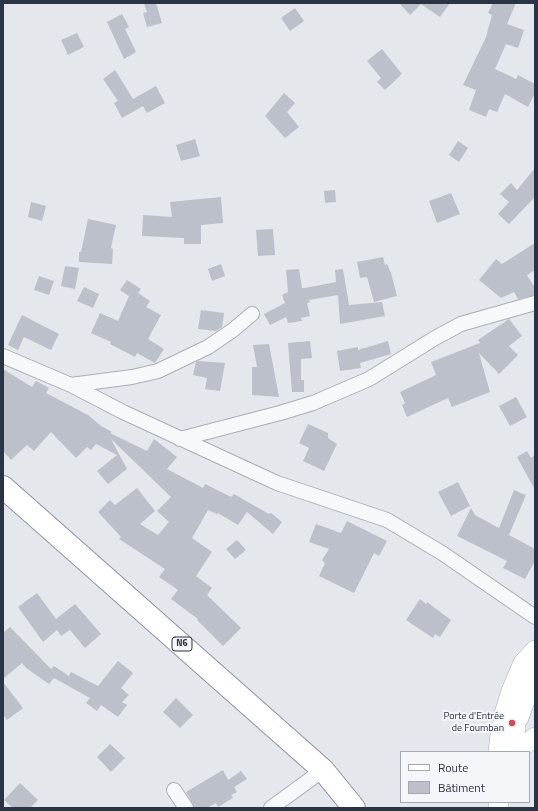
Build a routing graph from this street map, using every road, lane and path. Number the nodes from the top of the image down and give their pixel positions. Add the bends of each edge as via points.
1 (535, 303) edge
2 (252, 314) dead end
3 (3, 356) edge
4 (71, 385) junction
5 (180, 438) junction
6 (3, 488) edge
7 (535, 617) edge
8 (535, 650) edge
9 (529, 682) edge
10 (510, 722) junction
11 (535, 737) edge
12 (498, 751) edge
13 (508, 751) edge
14 (517, 751) edge
15 (323, 770) junction
16 (174, 790) dead end
17 (186, 808) edge
18 (271, 808) edge
19 (354, 808) edge

1 - 5 street via 461,324 369,379 313,403 280,414
2 - 4 street via 208,347 158,371
3 - 4 street
4 - 5 street
5 - 7 street via 288,487 387,520 442,553
6 - 15 highway, N6
8 - 9 main road via 527,658
9 - 10 main road
10 - 12 main road
10 - 13 main road
11 - 14 main road
15 - 18 street
15 - 19 highway, N6
16 - 17 street

